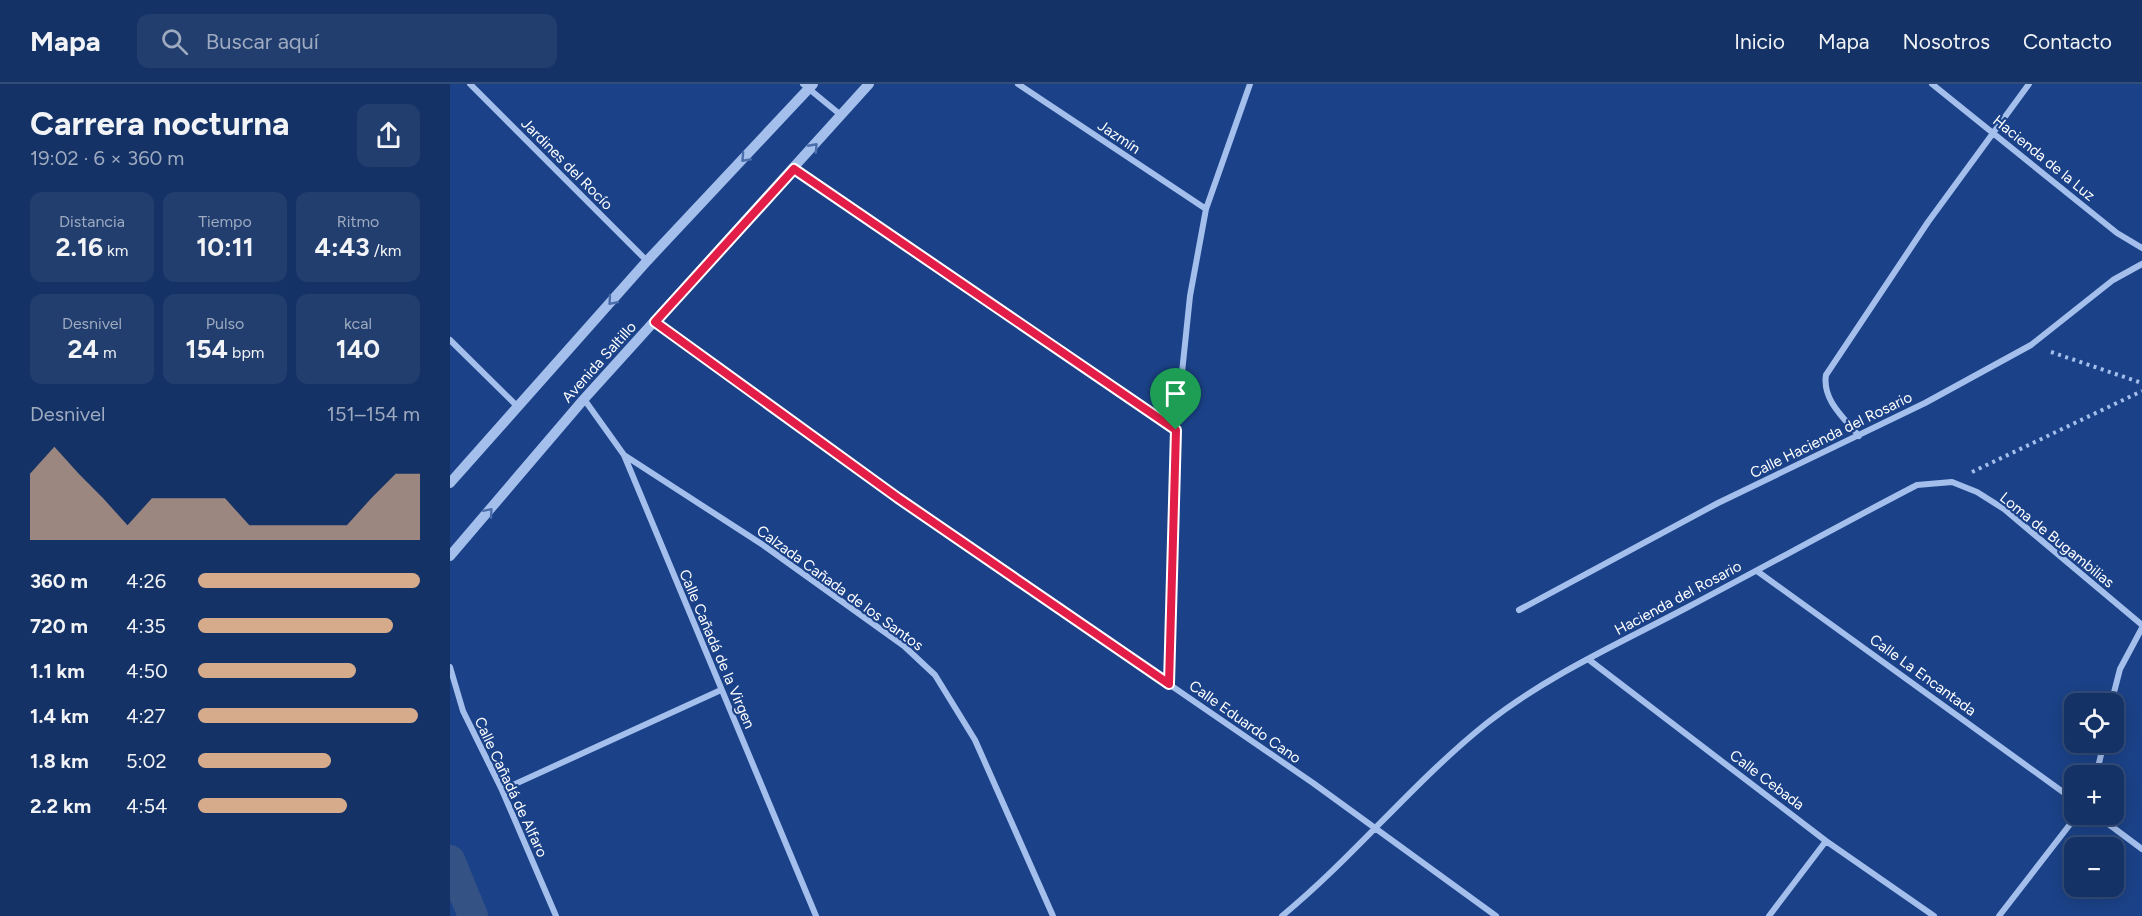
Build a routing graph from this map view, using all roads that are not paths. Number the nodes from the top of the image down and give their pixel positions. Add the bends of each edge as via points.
1 (470, 84) edge
2 (869, 84) edge
3 (1018, 84) edge
4 (1250, 84) edge
5 (1932, 84) edge
6 (2029, 84) edge
7 (808, 86) edge
8 (842, 116) junction
9 (1992, 132) junction
10 (794, 169) junction
11 (1206, 209) junction
12 (2142, 248) edge
13 (647, 261) junction
14 (2142, 264) edge
15 (655, 322) junction
16 (450, 340) edge
17 (584, 399) junction
18 (518, 407) junction
19 (1176, 430) junction
20 (1859, 436) junction
21 (624, 455) junction
22 (1952, 482) joint
23 (450, 483) edge
24 (450, 556) edge
25 (1757, 571) junction
26 (1519, 610) dead end
27 (2142, 627) edge
28 (1588, 659) junction
29 (450, 667) edge
30 (1169, 684) junction
31 (721, 690) junction
32 (2114, 693) edge
33 (502, 790) junction
34 (2064, 793) edge
35 (2069, 825) edge
36 (2110, 825) edge
37 (1373, 829) junction
38 (1826, 841) junction
39 (2142, 849) edge
40 (556, 916) edge
41 (816, 916) edge
42 (1053, 916) edge
43 (1282, 916) edge
44 (1496, 916) edge
45 (1769, 916) edge
46 (1934, 916) edge
47 (1999, 916) edge

1 - 13 street, Jardines del Rocío
2 - 8 street, Avenida Saltillo
3 - 11 street, Jazmín
4 - 11 street
5 - 9 street, Hacienda de la Luz
6 - 9 street
7 - 8 street
7 -> 13 street, Avenida Saltillo
10 -> 8 street, Avenida Saltillo
9 - 12 street, Hacienda de la Luz via 2117,233
9 - 20 street via 1887,280 1826,375 1828,397
10 - 15 street, Avenida Saltillo
10 - 19 street
11 - 19 street via 1189,307
13 -> 18 street, Avenida Saltillo
14 - 20 street, Calle Hacienda del Rosario via 2113,280 2031,345
15 - 17 street, Avenida Saltillo
15 - 30 street, Calle Eduardo Cano via 898,498
16 - 18 street
17 - 21 street, Calle Cañadá de la Virgen
24 -> 17 street, Avenida Saltillo
18 - 23 street, Avenida Saltillo
19 - 30 street
20 - 26 street, Calle Hacienda del Rosario via 1718,503
21 - 31 street, Calle Cañadá de la Virgen
21 - 42 street, Calzada Cañada de los Santos via 763,545 904,646 935,675 975,740
22 - 25 street, Hacienda del Rosario via 1917,485
22 - 27 street, Loma de Bugambilias via 2004,509
25 - 28 street, Hacienda del Rosario
25 - 34 street, Calle La Encantada
27 - 32 street via 2120,669
28 - 37 street, Hacienda del Rosario via 1488,723
28 - 38 street, Calle Cebada
29 - 33 street, Calle Cañadá de Alfaro via 464,711
30 - 37 street, Calle Eduardo Cano
31 - 33 street
31 - 41 street, Calle Cañadá de la Virgen
33 - 40 street, Calle Cañadá de Alfaro
35 - 47 street
36 - 39 street
37 - 43 street, Hacienda del Rosario via 1325,881
37 - 44 street, Calle Eduardo Cano
38 - 45 street
38 - 46 street, Calle Cebada

